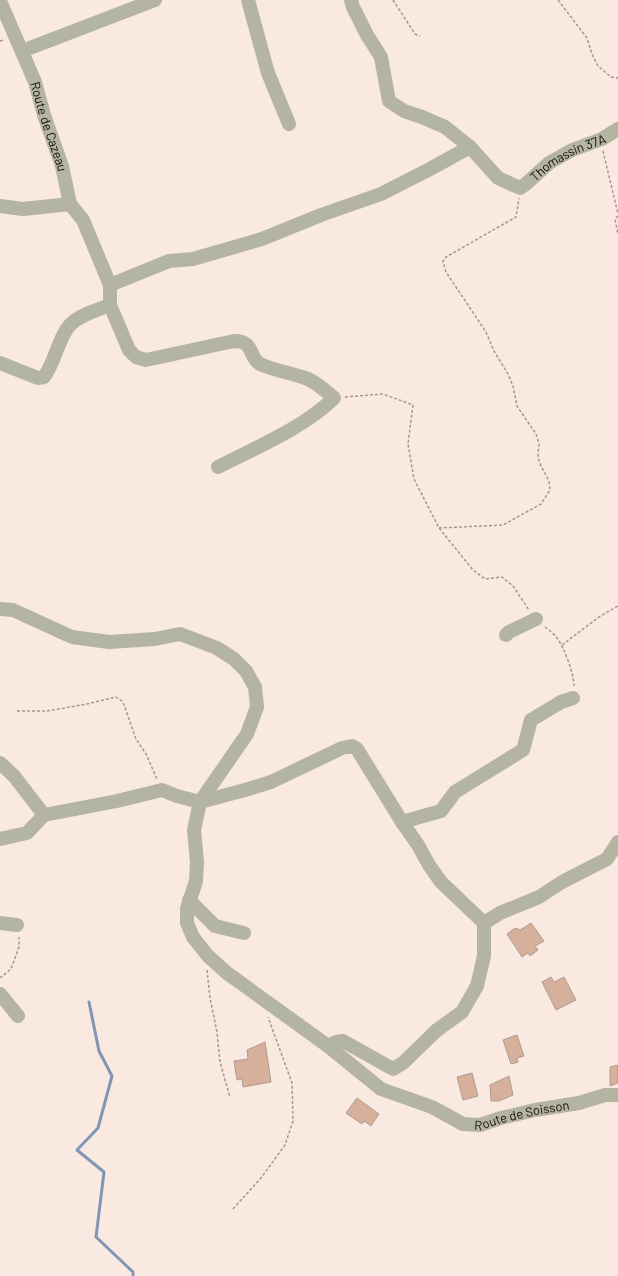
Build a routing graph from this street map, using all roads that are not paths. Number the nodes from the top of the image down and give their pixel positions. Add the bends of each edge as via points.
1 (155, 0) edge
2 (248, 0) edge
3 (351, 0) edge
4 (0, 1) edge
5 (22, 51) junction
6 (289, 124) dead end
7 (618, 129) edge
8 (470, 147) junction
9 (70, 204) junction
10 (0, 206) edge
11 (110, 286) junction
12 (110, 305) junction
13 (0, 363) edge
14 (218, 467) dead end
15 (0, 609) edge
16 (536, 619) road end
17 (506, 636) dead end
18 (573, 698) road end
19 (0, 763) edge
20 (200, 802) junction
21 (44, 815) junction
22 (402, 822) junction
23 (0, 839) edge
24 (618, 842) edge
25 (190, 900) junction
26 (0, 923) edge
27 (484, 923) junction
28 (17, 925) road end
29 (244, 933) dead end
30 (0, 994) edge
31 (18, 1016) dead end
32 (328, 1046) junction
33 (618, 1095) edge

1 - 5 street
2 - 6 street via 268,73
3 - 8 street via 380,58 389,101 404,111 444,128
4 - 5 street, Route de Cazeau
5 - 9 street, Route de Cazeau via 35,82 62,166
7 - 8 street, Thomassin 37A via 549,163 520,188 498,178
8 - 11 street via 381,194 321,214 262,239 193,259 169,261
9 - 10 street via 23,209
9 - 11 street via 83,220
11 - 12 street
12 - 13 street via 70,325 44,377 38,378
12 - 14 street via 129,350 136,357 146,360 242,341 258,363 309,380 334,398 298,425
15 - 20 street via 13,610 72,637 109,642 155,639 180,634 217,648 234,659 246,671 255,687 257,707 247,734
16 - 17 street via 509,632
18 - 22 street via 561,702 531,720 523,750 454,792 440,811
19 - 21 street via 14,776
20 - 21 street via 162,790
20 - 22 street via 271,782 342,748 352,746 357,749
20 - 25 street, Route de Soisson via 194,830 196,881
21 - 23 street via 28,833
22 - 27 street via 441,882
24 - 27 street via 607,859 539,897 500,913
25 - 29 street via 215,926
25 - 32 street, Route de Soisson via 187,923 193,937 208,956 227,973
26 - 28 street
27 - 32 street via 484,956 477,986 462,1012 437,1030 403,1063 393,1069 343,1041
30 - 31 street
32 - 33 street, Route de Soisson via 381,1089 432,1107 464,1124 480,1125 535,1110 579,1103 605,1095

